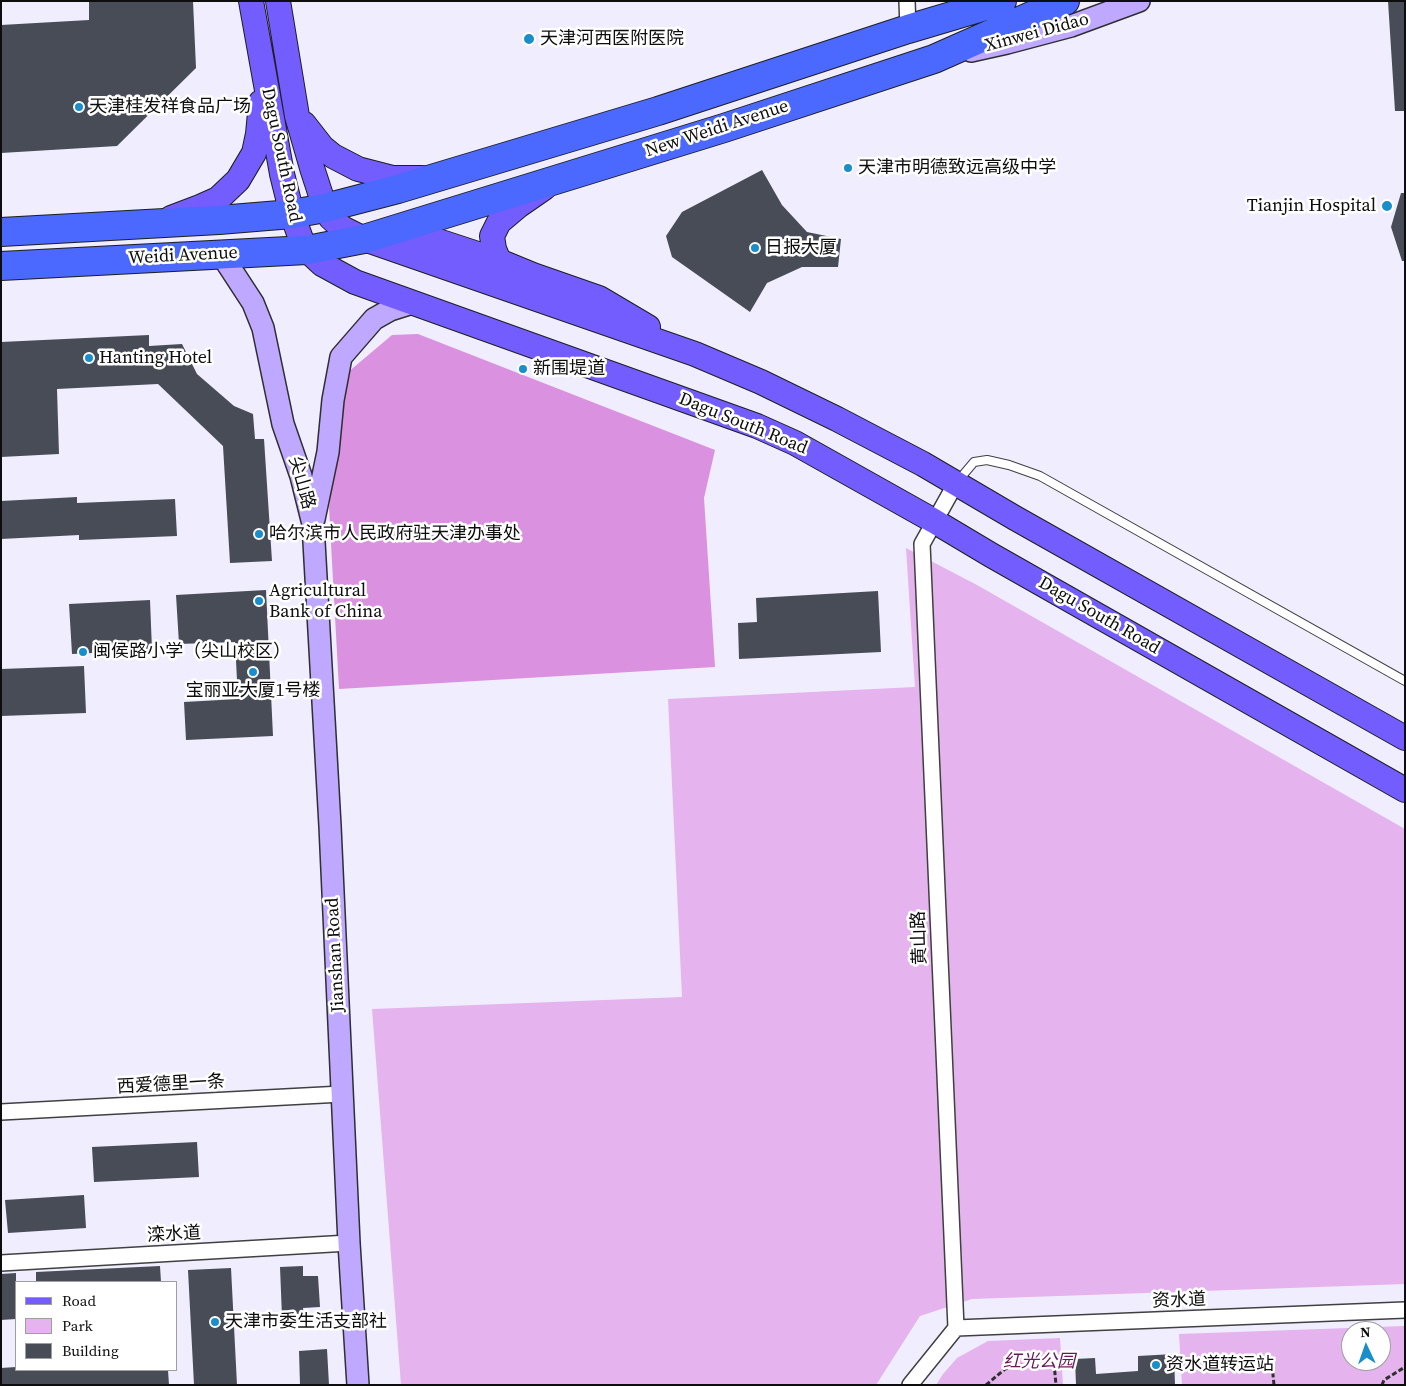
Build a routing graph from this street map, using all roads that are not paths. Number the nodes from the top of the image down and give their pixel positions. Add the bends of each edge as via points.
1 (251, 1) edge
2 (278, 1) edge
3 (907, 1) edge
4 (967, 1) edge
5 (1002, 1) edge
6 (1064, 1) edge
7 (1139, 1) edge
8 (915, 27) junction
9 (934, 58) junction
10 (264, 75) junction
11 (297, 116) junction
12 (434, 178) junction
13 (557, 180) junction
14 (325, 208) junction
15 (292, 214) junction
16 (152, 224) junction
17 (1, 232) edge
18 (364, 239) junction
19 (307, 250) junction
20 (221, 254) junction
21 (499, 261) junction
22 (1, 266) edge
23 (412, 303) junction
24 (695, 354) junction
25 (956, 483) junction
26 (934, 520) junction
27 (313, 524) junction
28 (1405, 681) edge
29 (1405, 738) edge
30 (1405, 790) edge
31 (342, 1094) junction
32 (1, 1112) edge
33 (349, 1243) junction
34 (1, 1264) edge
35 (1405, 1310) edge
36 (956, 1328) junction
37 (358, 1385) edge
38 (910, 1385) edge

1 - 10 main road, Dagu South Road
2 - 11 main road, Dagu South Road
3 - 8 street
4 - 8 main road
5 - 8 highway, New Weidi Avenue
6 - 9 highway, New Weidi Avenue
7 - 9 main road, Xinwei Didao via 1071,26
8 - 12 highway, New Weidi Avenue via 658,111
9 - 13 highway, New Weidi Avenue
10 - 15 main road, Dagu South Road
10 - 16 main road via 254,153 238,180 218,199
11 - 12 main road via 322,147 358,170 393,178
11 - 14 main road, Dagu South Road
12 - 14 highway, New Weidi Avenue
13 - 18 highway, New Weidi Avenue
13 - 21 main road via 499,222 492,236
14 - 15 highway, Weidi Avenue
14 - 18 main road, Dagu South Road via 342,228
15 - 16 highway, Weidi Avenue
15 - 19 main road, Dagu South Road
16 - 17 highway, Weidi Avenue
18 - 19 highway, Weidi Avenue
18 - 21 main road via 408,236 435,240
18 - 24 main road, Dagu South Road
19 - 20 highway, Weidi Avenue
19 - 23 main road, Dagu South Road via 355,282
20 - 22 highway, Weidi Avenue
20 - 27 main road, 尖山路 via 253,303 263,328 283,424
21 - 24 main road via 532,276 599,298
23 - 26 main road, Dagu South Road via 757,426
23 - 27 main road, 尖山路 via 374,319 341,357 328,452
24 - 25 main road, Dagu South Road via 837,419
25 - 26 street, 黄山路
25 - 28 lane via 974,462 987,460 1040,476
25 - 29 main road, Dagu South Road
26 - 30 main road, Dagu South Road
26 - 36 street, 黄山路 via 922,544
27 - 31 main road, Jianshan Road
31 - 32 street, 西爱德里一条
31 - 33 main road, Jianshan Road
33 - 34 street, 滦水道
33 - 37 main road, Jianshan Road
35 - 36 street, 资水道
36 - 38 street

